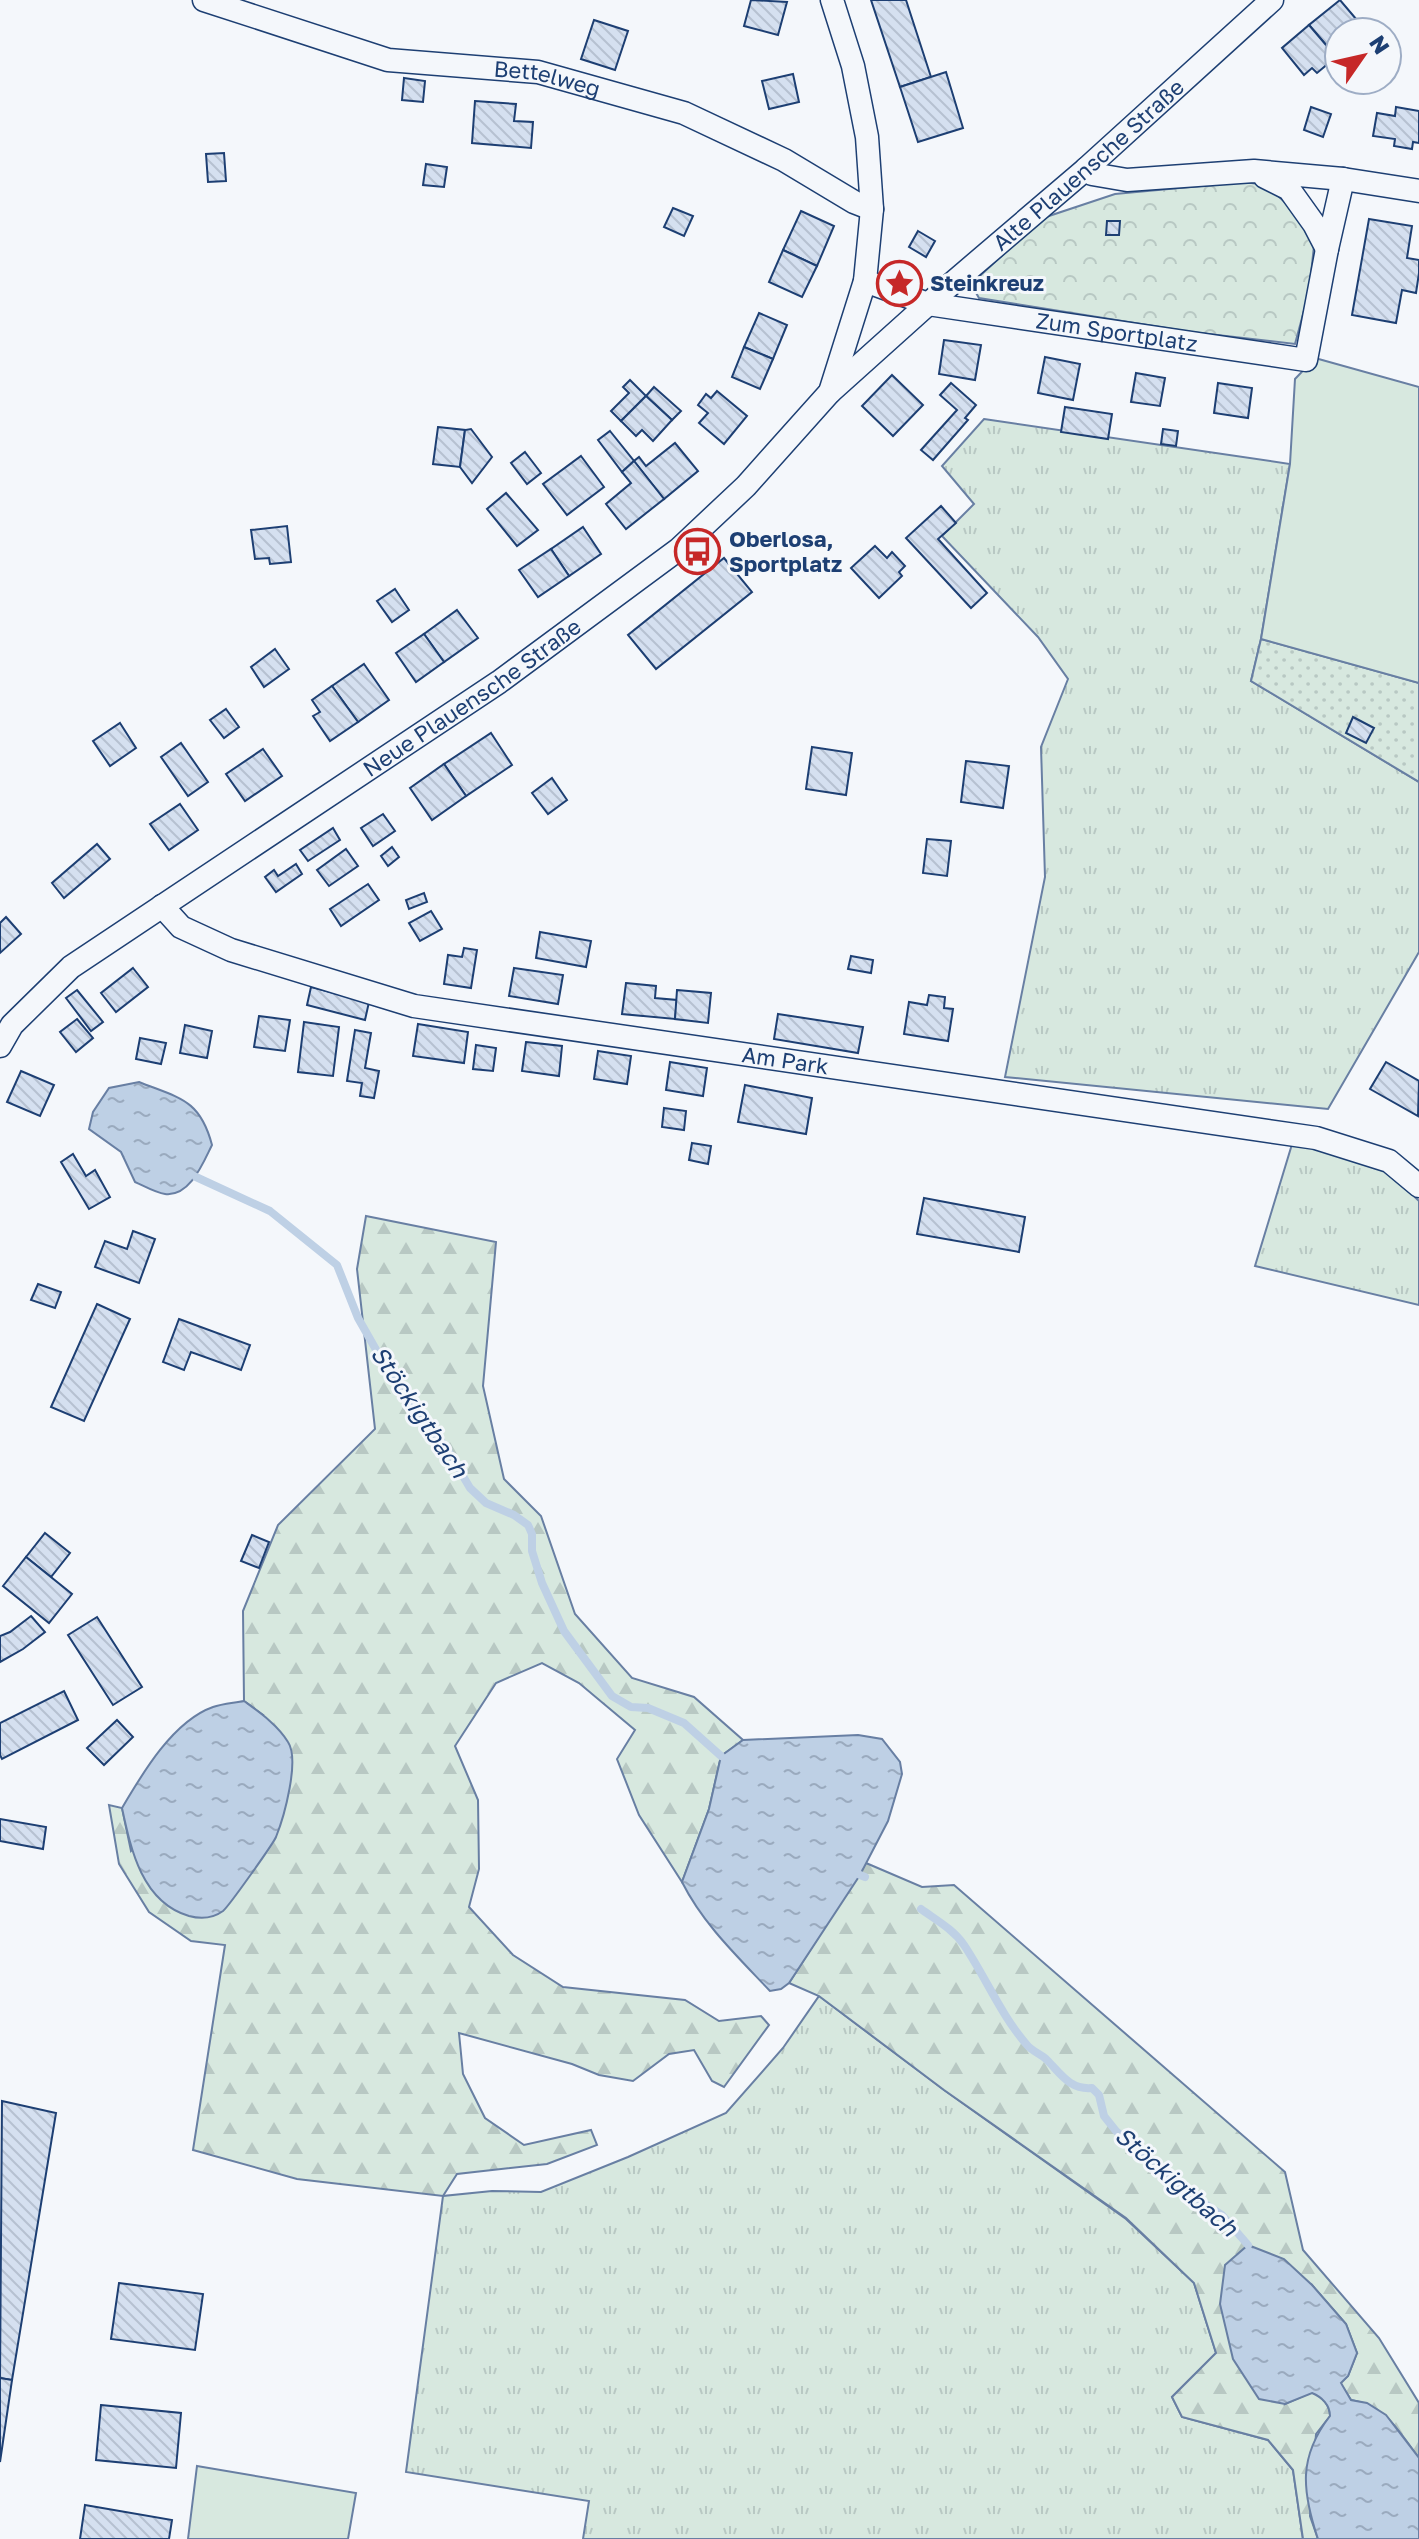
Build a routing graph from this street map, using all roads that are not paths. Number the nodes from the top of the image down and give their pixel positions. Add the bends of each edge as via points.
1 (204, 0) edge
2 (832, 0) edge
3 (1272, 0) edge
4 (1086, 169) junction
5 (1254, 171) junction
6 (1343, 179) junction
7 (1419, 191) edge
8 (872, 209) junction
9 (1327, 249) junction
10 (865, 281) junction
11 (928, 304) junction
12 (830, 392) junction
13 (162, 906) junction
14 (0, 1046) edge
15 (1419, 1186) edge

1 - 8 street, Bettelweg via 388,60 538,72 684,113
2 - 8 street, Neue Plauensche Straße via 853,66 867,137
3 - 4 street, Alte Plauensche Straße
4 - 5 street via 1127,180
4 - 11 street, Alte Plauensche Straße
5 - 6 street
5 - 9 street via 1289,189
6 - 7 street
6 - 9 street
8 - 10 street, Neue Plauensche Straße
9 - 11 street, Zum Sportplatz via 1306,360
10 - 11 street
10 - 12 street, Neue Plauensche Straße
11 - 12 street, Alte Plauensche Straße
12 - 13 street, Neue Plauensche Straße via 746,486 679,549 499,682
13 - 14 street, Neue Plauensche Straße via 71,967 12,1025
13 - 15 street, Am Park via 181,927 231,950 414,1006 1316,1138 1389,1161

